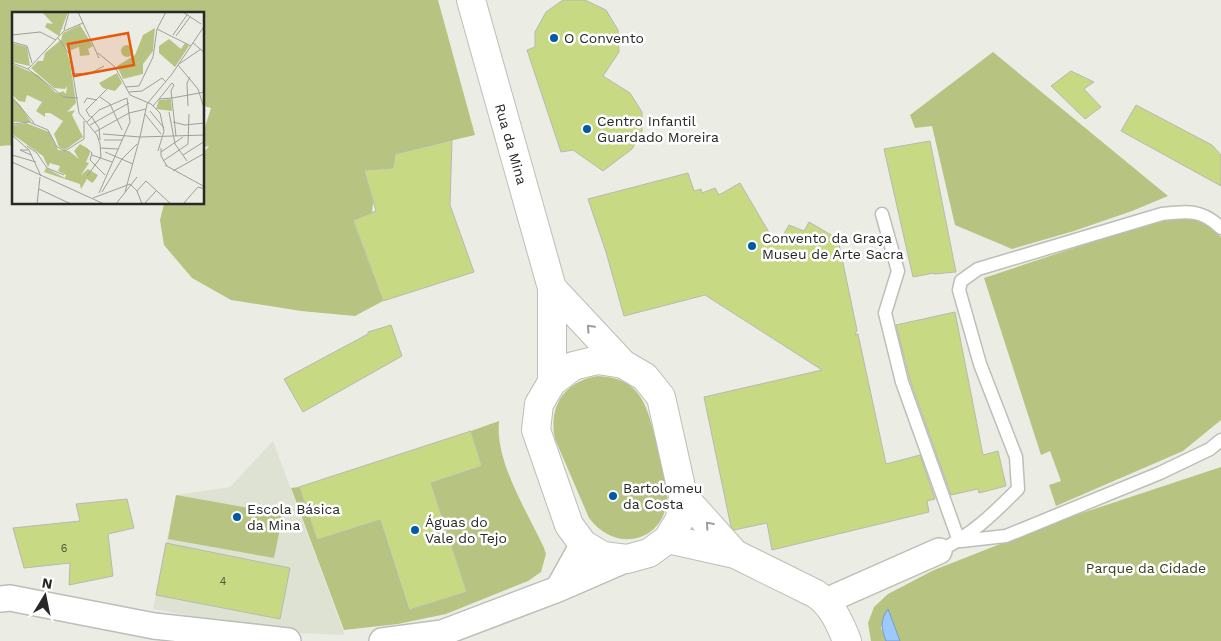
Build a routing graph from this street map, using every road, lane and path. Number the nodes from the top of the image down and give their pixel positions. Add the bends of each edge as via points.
1 (471, 0) edge
2 (882, 214) dead end
3 (1221, 228) edge
4 (552, 288) junction
5 (623, 364) junction
6 (552, 382) junction
7 (1221, 440) edge
8 (684, 496) junction
9 (668, 539) junction
10 (583, 544) junction
11 (949, 546) junction
12 (735, 554) junction
13 (626, 559) junction
14 (558, 588) junction
15 (0, 599) edge
16 (826, 601) junction
17 (288, 641) edge
18 (382, 641) edge
19 (847, 641) edge

1 - 4 main road, Rua da Mina
2 - 11 lane via 898,271 885,313
3 - 11 lane via 1211,218 1187,211 1162,214 978,269 961,281 959,290 980,364 1016,457 1018,489 990,517
5 -> 4 main road
4 - 6 main road
5 - 6 main road via 598,360 573,366
5 - 8 main road via 645,377 661,397
6 - 10 main road via 539,404 536,430 569,525
7 - 11 lane via 1160,473 1006,536
8 - 9 main road via 680,519
12 -> 8 main road
9 - 12 main road
9 - 13 main road via 649,553
10 - 13 main road via 603,556
10 - 14 street
11 - 16 street
12 - 16 main road
13 - 14 street
14 - 18 street via 442,633
15 - 17 street via 10,598 154,626
16 - 19 main road

